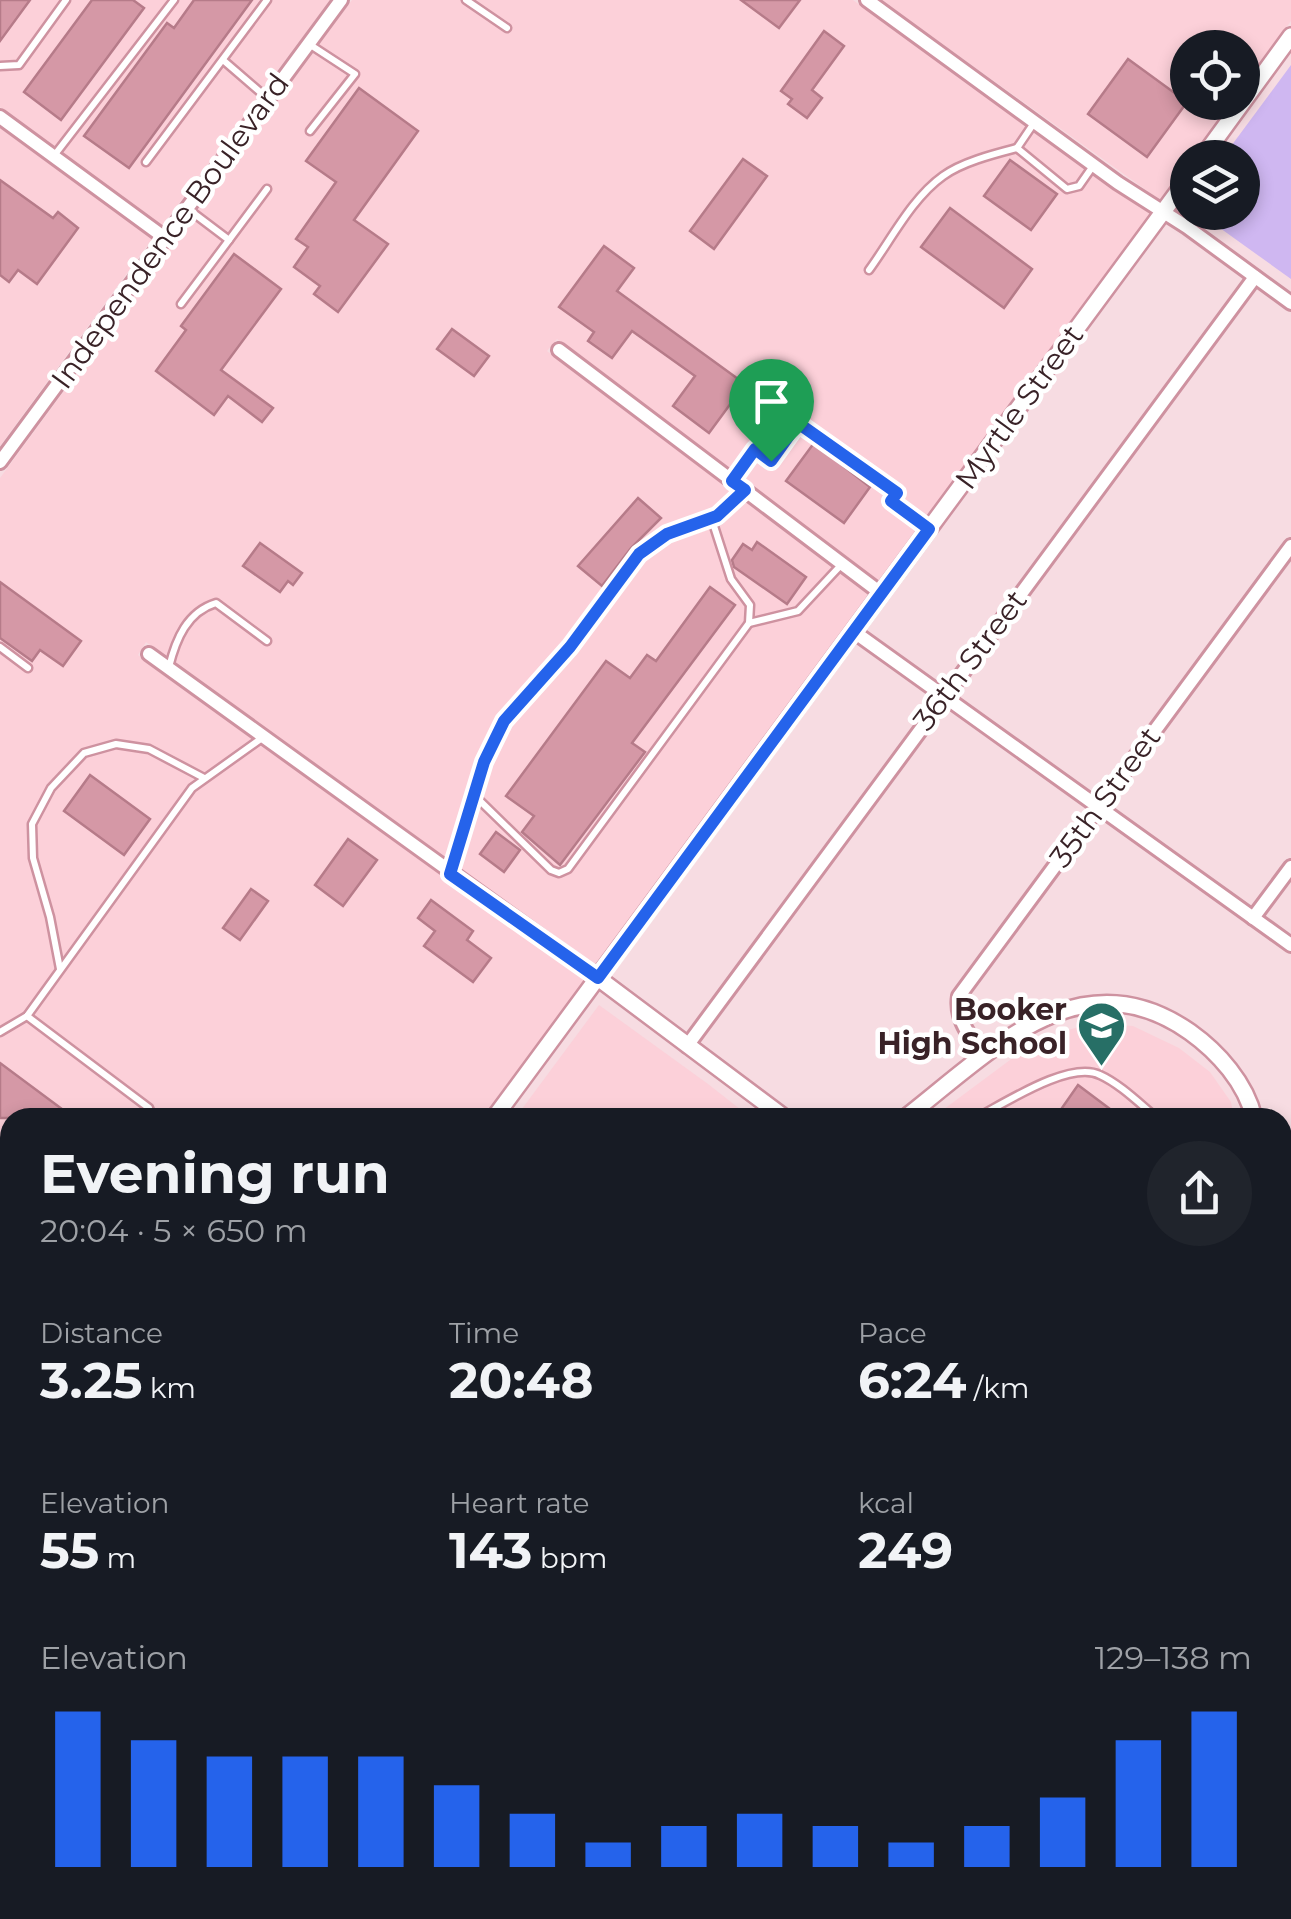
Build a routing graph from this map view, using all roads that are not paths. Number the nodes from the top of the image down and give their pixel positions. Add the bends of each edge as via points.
1 (66, 0) edge
2 (174, 0) edge
3 (266, 0) edge
4 (341, 0) edge
5 (466, 0) edge
6 (866, 0) edge
7 (507, 28) dead end
8 (1291, 36) edge
9 (308, 44) junction
10 (223, 60) junction
11 (0, 66) edge
12 (268, 98) junction
13 (0, 118) edge
14 (1035, 121) junction
15 (310, 131) dead end
16 (1215, 140) edge
17 (1017, 148) junction
18 (53, 156) junction
19 (146, 162) dead end
20 (1094, 165) junction
21 (267, 190) dead end
22 (1170, 202) edge
23 (187, 208) junction
24 (1163, 212) junction
25 (165, 238) junction
26 (229, 240) junction
27 (868, 270) dead end
28 (1255, 277) junction
29 (1291, 303) edge
30 (181, 304) dead end
31 (559, 350) dead end
32 (0, 462) edge
33 (732, 481) junction
34 (745, 490) junction
35 (712, 518) junction
36 (929, 529) junction
37 (1291, 546) edge
38 (842, 564) junction
39 (882, 594) junction
40 (749, 624) junction
41 (853, 631) junction
42 (267, 641) dead end
43 (0, 647) edge
44 (149, 654) dead end
45 (28, 668) dead end
46 (168, 668) junction
47 (944, 695) junction
48 (263, 737) junction
49 (204, 778) junction
50 (474, 796) junction
51 (1097, 808) junction
52 (1291, 867) edge
53 (450, 874) junction
54 (1253, 918) junction
55 (1291, 946) edge
56 (60, 970) junction
57 (598, 978) junction
58 (27, 1016) junction
59 (0, 1032) edge
60 (687, 1046) junction
61 (983, 1056) junction
62 (149, 1108) edge
63 (501, 1108) edge
64 (771, 1108) edge
65 (918, 1108) edge
66 (996, 1108) edge
67 (1144, 1108) edge
68 (1249, 1108) edge

1 - 11 lane via 19,64
2 - 18 lane
3 - 10 lane
4 - 9 street, Independence Boulevard
5 - 7 lane
6 - 14 street
8 - 16 street
9 - 12 street, Independence Boulevard
9 - 15 lane via 355,74
10 - 12 lane
10 - 19 lane
12 - 23 street, Independence Boulevard
13 - 18 street
14 - 17 lane
14 - 20 street
17 - 20 lane via 1070,190
17 - 27 lane via 940,178
18 - 25 street
20 - 24 street
21 - 26 lane
22 - 24 street, Myrtle Street
23 - 25 street, Independence Boulevard
23 - 26 lane
24 - 28 street
24 - 36 street, Myrtle Street
25 - 32 street, Independence Boulevard
26 - 30 lane
28 - 29 street
28 - 47 street, 36th Street
31 - 33 street
33 - 34 street
33 - 36 lane via 755,449 771,461 798,423 897,493 891,501
34 - 35 street
34 - 38 street
35 - 40 lane via 731,579 750,605
35 - 50 street via 667,534 639,554 504,721
36 - 39 street, Myrtle Street
37 - 51 street, 35th Street
38 - 39 street
38 - 40 lane via 798,611
39 - 41 street, Myrtle Street
40 - 50 lane via 564,872 543,864
41 - 47 street
41 - 57 street, Myrtle Street
42 - 46 lane via 216,604 200,608
43 - 45 lane
44 - 46 street
46 - 48 street
47 - 51 street
47 - 60 street, 36th Street
48 - 49 lane
48 - 53 street
49 - 56 lane
49 - 56 lane via 149,749 116,744 84,753 51,788 32,824 33,858
50 - 53 street
51 - 54 street
51 - 61 street, 35th Street via 960,996 962,1022
52 - 54 street
53 - 57 street
54 - 55 street
56 - 58 lane
57 - 60 street
57 - 63 street, Myrtle Street
58 - 59 lane
58 - 62 lane
60 - 64 street
61 - 65 street
61 - 68 street via 1022,1026 1059,1010 1100,1003 1139,1008 1210,1047
66 - 67 lane via 1080,1070 1100,1074

